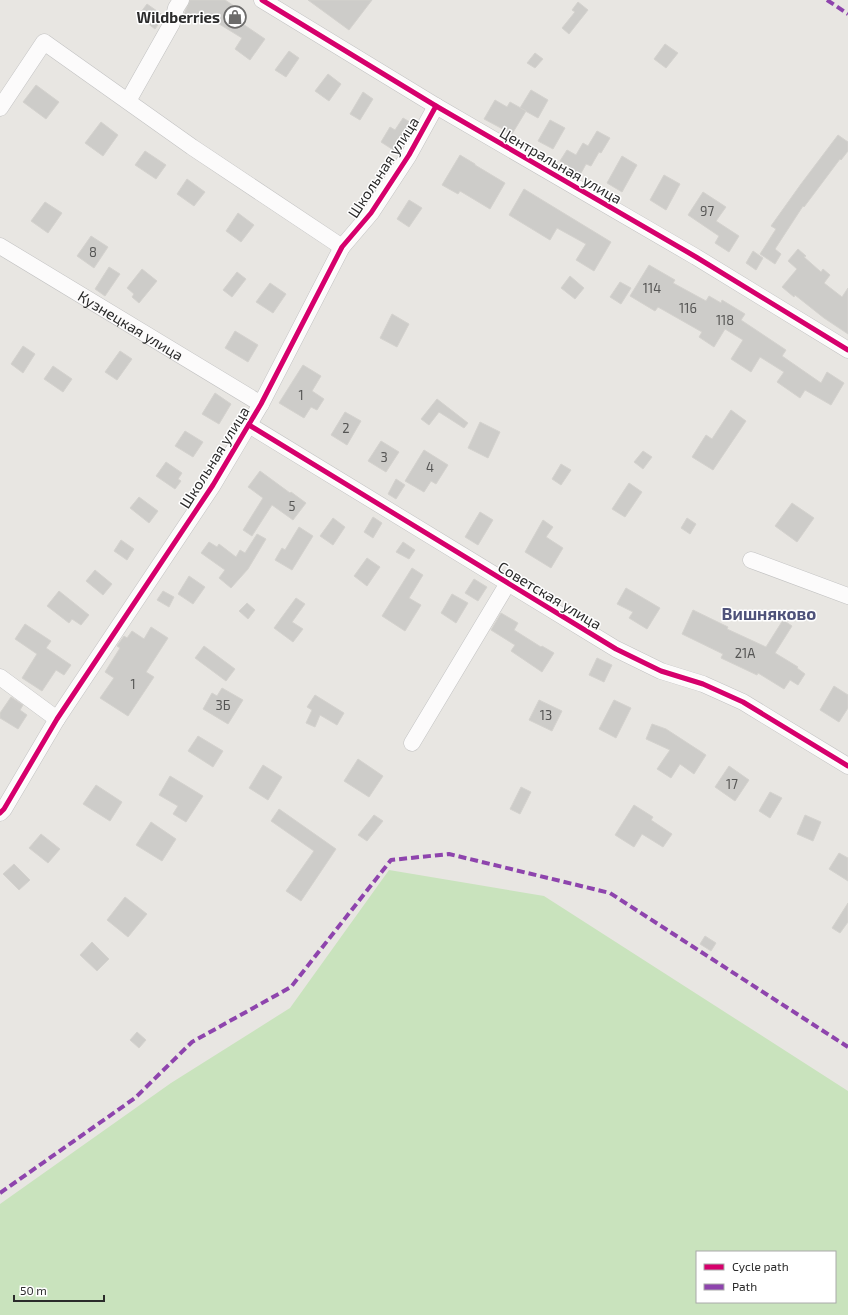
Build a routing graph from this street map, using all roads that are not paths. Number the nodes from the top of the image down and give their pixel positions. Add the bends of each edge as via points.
1 (180, 0) edge
2 (262, 0) edge
3 (128, 101) junction
4 (436, 106) junction
5 (0, 108) edge
6 (0, 246) edge
7 (342, 247) junction
8 (848, 350) edge
9 (261, 404) junction
10 (249, 425) junction
11 (751, 560) dead end
12 (508, 583) junction
13 (848, 596) edge
14 (0, 677) edge
15 (58, 719) junction
16 (412, 743) dead end
17 (848, 766) edge
18 (0, 813) edge

1 - 3 street via 172,23
2 - 4 street, Центральная улица
3 - 5 street via 44,42
3 - 7 street
4 - 7 street, Школьная улица via 409,155 371,213
4 - 8 street, Центральная улица via 696,256
6 - 9 street, Кузнецкая улица
7 - 9 street, Школьная улица
9 - 10 street, Школьная улица
10 - 12 street, Советская улица
10 - 15 street, Школьная улица via 213,485
11 - 13 street
12 - 16 street
12 - 17 street, Советская улица via 616,649 661,671 702,684 743,702
14 - 15 street
15 - 18 street, Школьная улица

